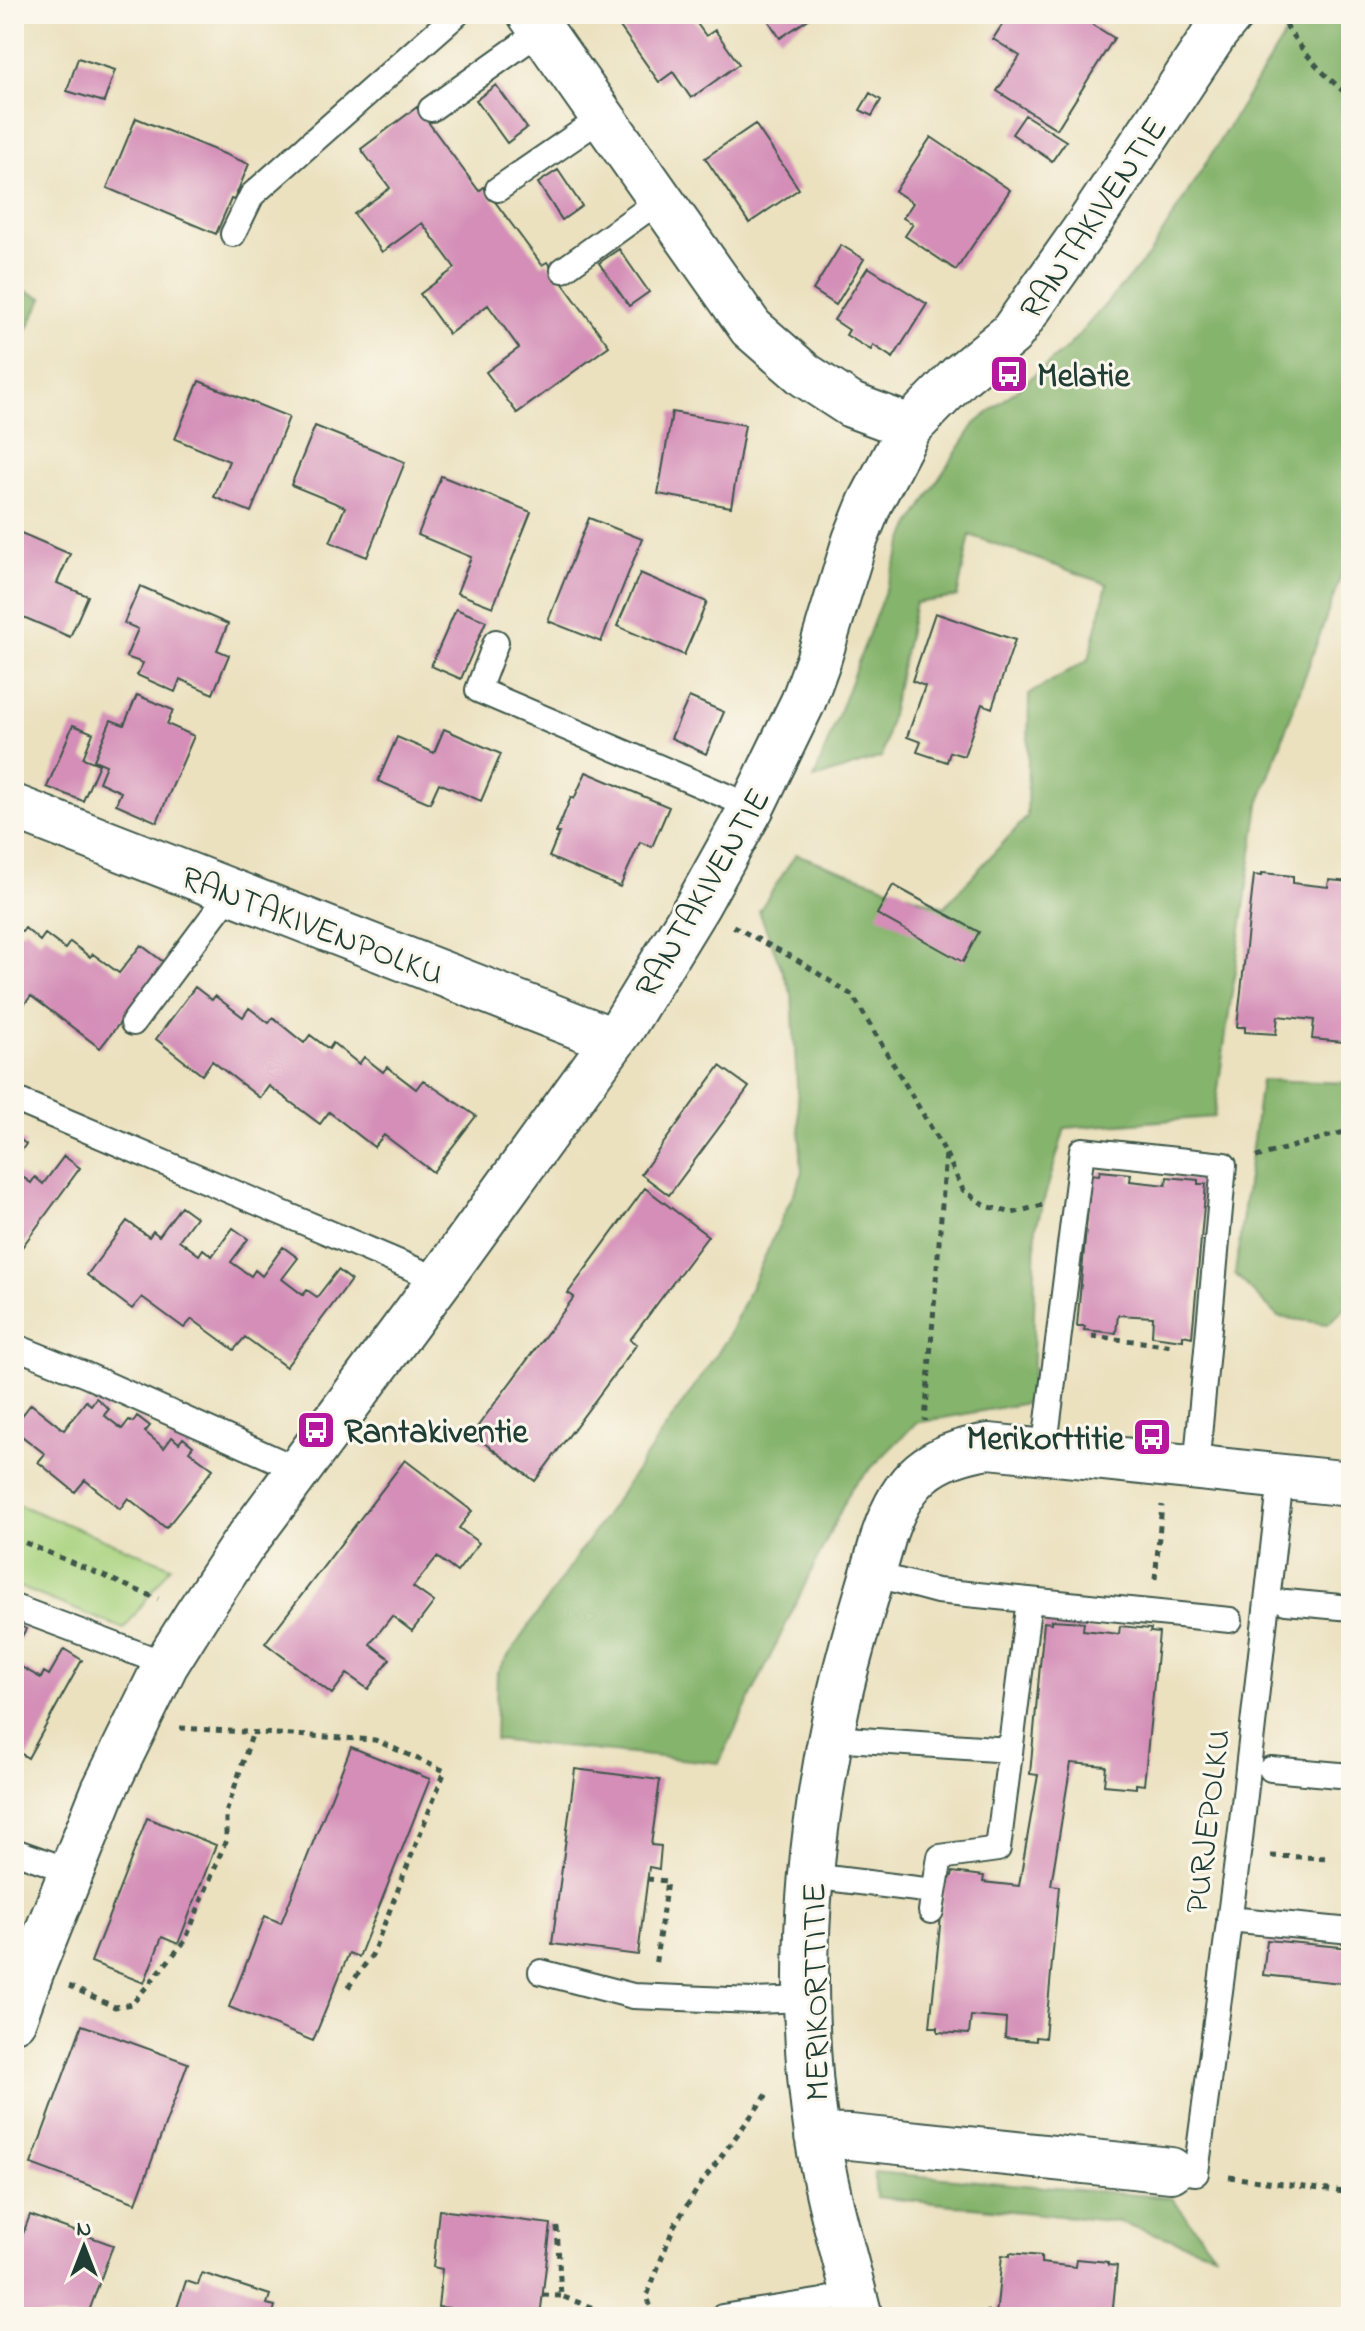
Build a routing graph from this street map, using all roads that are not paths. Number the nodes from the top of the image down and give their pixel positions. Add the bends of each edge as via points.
1 (457, 14) edge
2 (1231, 14) edge
3 (536, 22) edge
4 (431, 109) dead end
5 (603, 117) junction
6 (498, 189) dead end
7 (660, 200) junction
8 (233, 234) dead end
9 (563, 270) dead end
10 (910, 427) junction
11 (496, 642) dead end
12 (14, 807) edge
13 (752, 807) junction
14 (231, 892) junction
15 (133, 1023) dead end
16 (613, 1040) junction
17 (14, 1099) edge
18 (440, 1280) junction
19 (14, 1346) edge
20 (1044, 1453) junction
21 (1196, 1469) junction
22 (299, 1470) junction
23 (1281, 1478) junction
24 (1351, 1484) edge
25 (873, 1574) junction
26 (1029, 1600) junction
27 (1286, 1602) dead end
28 (14, 1607) edge
29 (1351, 1608) edge
30 (1230, 1620) dead end
31 (166, 1664) junction
32 (831, 1738) junction
33 (1010, 1750) junction
34 (1271, 1769) dead end
35 (1351, 1776) edge
36 (14, 1851) edge
37 (71, 1871) junction
38 (811, 1876) junction
39 (1229, 1919) junction
40 (1351, 1931) edge
41 (541, 1972) dead end
42 (807, 1999) junction
43 (14, 2019) edge
44 (817, 2136) junction
45 (1183, 2172) joint
46 (857, 2305) edge
47 (722, 2317) edge

1 - 8 lane via 252,195
2 - 10 street, RANTAKIVENTIE via 1011,334
3 - 4 lane
3 - 5 street
5 - 6 lane
5 - 7 street
7 - 9 lane
7 - 10 street via 751,328 805,375 851,405
10 - 13 street, RANTAKIVENTIE via 870,503 803,702
11 - 13 lane via 478,690
12 - 14 street, RANTAKIVENPOLKU
13 - 16 street, RANTAKIVENTIE
14 - 15 lane
14 - 16 street, RANTAKIVENPOLKU
16 - 18 street, RANTAKIVENTIE
17 - 18 lane
18 - 22 street, RANTAKIVENTIE
19 - 22 lane
20 - 21 street
20 - 21 lane via 1082,1150 1224,1165
20 - 25 street, MERIKORTTITIE via 936,1445 925,1469 891,1513
21 - 23 street
22 - 31 street, RANTAKIVENTIE
23 - 24 street
23 - 39 lane, PURJEPOLKU
25 - 26 lane via 937,1591
25 - 32 street, MERIKORTTITIE
26 - 30 lane
26 - 33 lane
27 - 29 lane
28 - 31 lane
31 - 37 street, RANTAKIVENTIE
32 - 33 lane
32 - 38 street, MERIKORTTITIE
33 - 38 lane via 998,1849 940,1857 932,1901
34 - 35 lane
36 - 37 lane
37 - 43 street, RANTAKIVENTIE
38 - 42 street, MERIKORTTITIE
39 - 40 lane
39 - 45 lane, PURJEPOLKU
41 - 42 lane via 633,1996
42 - 44 street, MERIKORTTITIE
44 - 45 street
44 - 46 street, MERIKORTTITIE
46 - 47 lane via 823,2301

